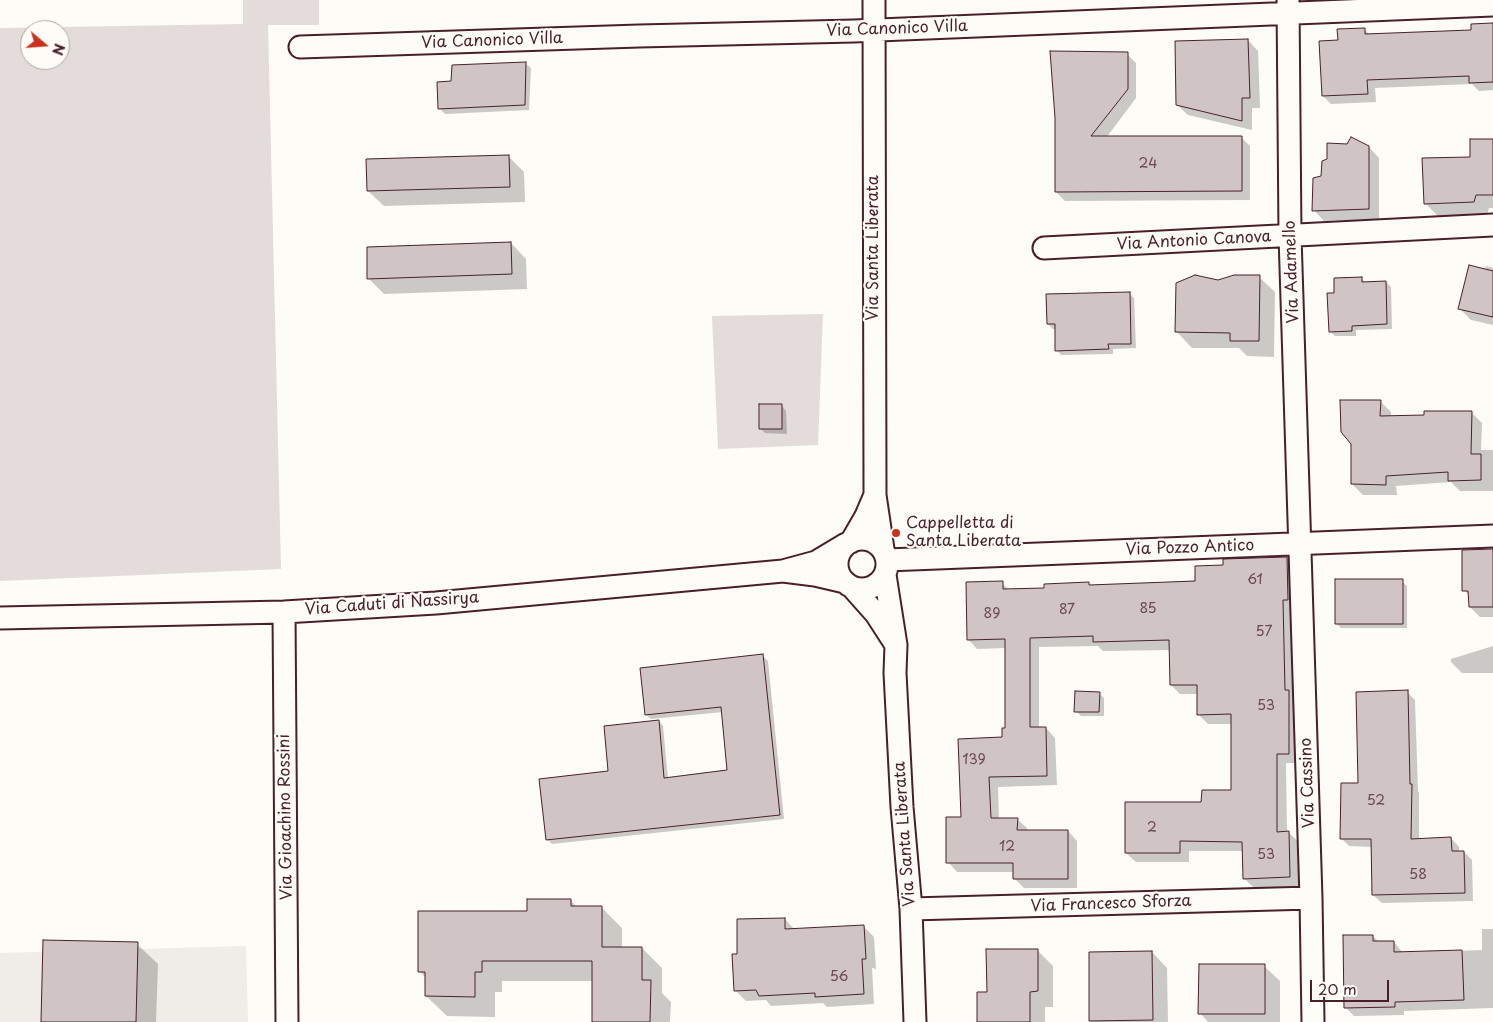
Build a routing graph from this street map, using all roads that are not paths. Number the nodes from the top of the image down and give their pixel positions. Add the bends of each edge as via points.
1 (874, 0) edge
2 (1493, 4) edge
3 (1288, 7) edge
4 (874, 31) junction
5 (300, 47) dead end
6 (1493, 225) edge
7 (1290, 236) junction
8 (1044, 248) dead end
9 (875, 496) junction
10 (1493, 536) edge
11 (849, 543) junction
12 (1300, 543) junction
13 (885, 561) junction
14 (784, 571) junction
15 (849, 584) junction
16 (284, 612) junction
17 (0, 618) edge
18 (896, 645) junction
19 (1311, 898) junction
20 (911, 909) junction
21 (288, 1022) edge
22 (915, 1022) edge
23 (1314, 1022) edge

1 - 4 street, Via Santa Liberata
2 - 3 street, Via Canonico Villa
3 - 4 street, Via Canonico Villa
3 - 7 street, Via Adamello
4 - 5 street, Via Canonico Villa
4 - 9 street, Via Santa Liberata
6 - 7 street, Via Antonio Canova
7 - 8 street, Via Antonio Canova
7 - 12 street, Via Adamello
9 - 11 street, Via Santa Liberata
9 - 13 street, Via Santa Liberata
10 - 12 street, Via Pozzo Antico
11 - 13 street via 861,539 876,543
11 - 14 street via 816,562
11 - 15 street via 838,558 840,575
12 - 13 street, Via Pozzo Antico
12 - 19 street, Via Cassino
13 - 15 street via 877,584 861,589
13 - 18 street, Via Santa Liberata
14 - 15 street via 815,574
14 - 16 street, Via Caduti di Nassirya via 436,603
15 - 18 street via 876,614
16 - 17 street, Via Caduti di Nassirya
16 - 21 street, Via Gioachino Rossini
18 - 20 street, Via Santa Liberata via 902,808
19 - 20 street, Via Francesco Sforza
19 - 23 street, Via Cassino
20 - 22 street, Via Santa Liberata

